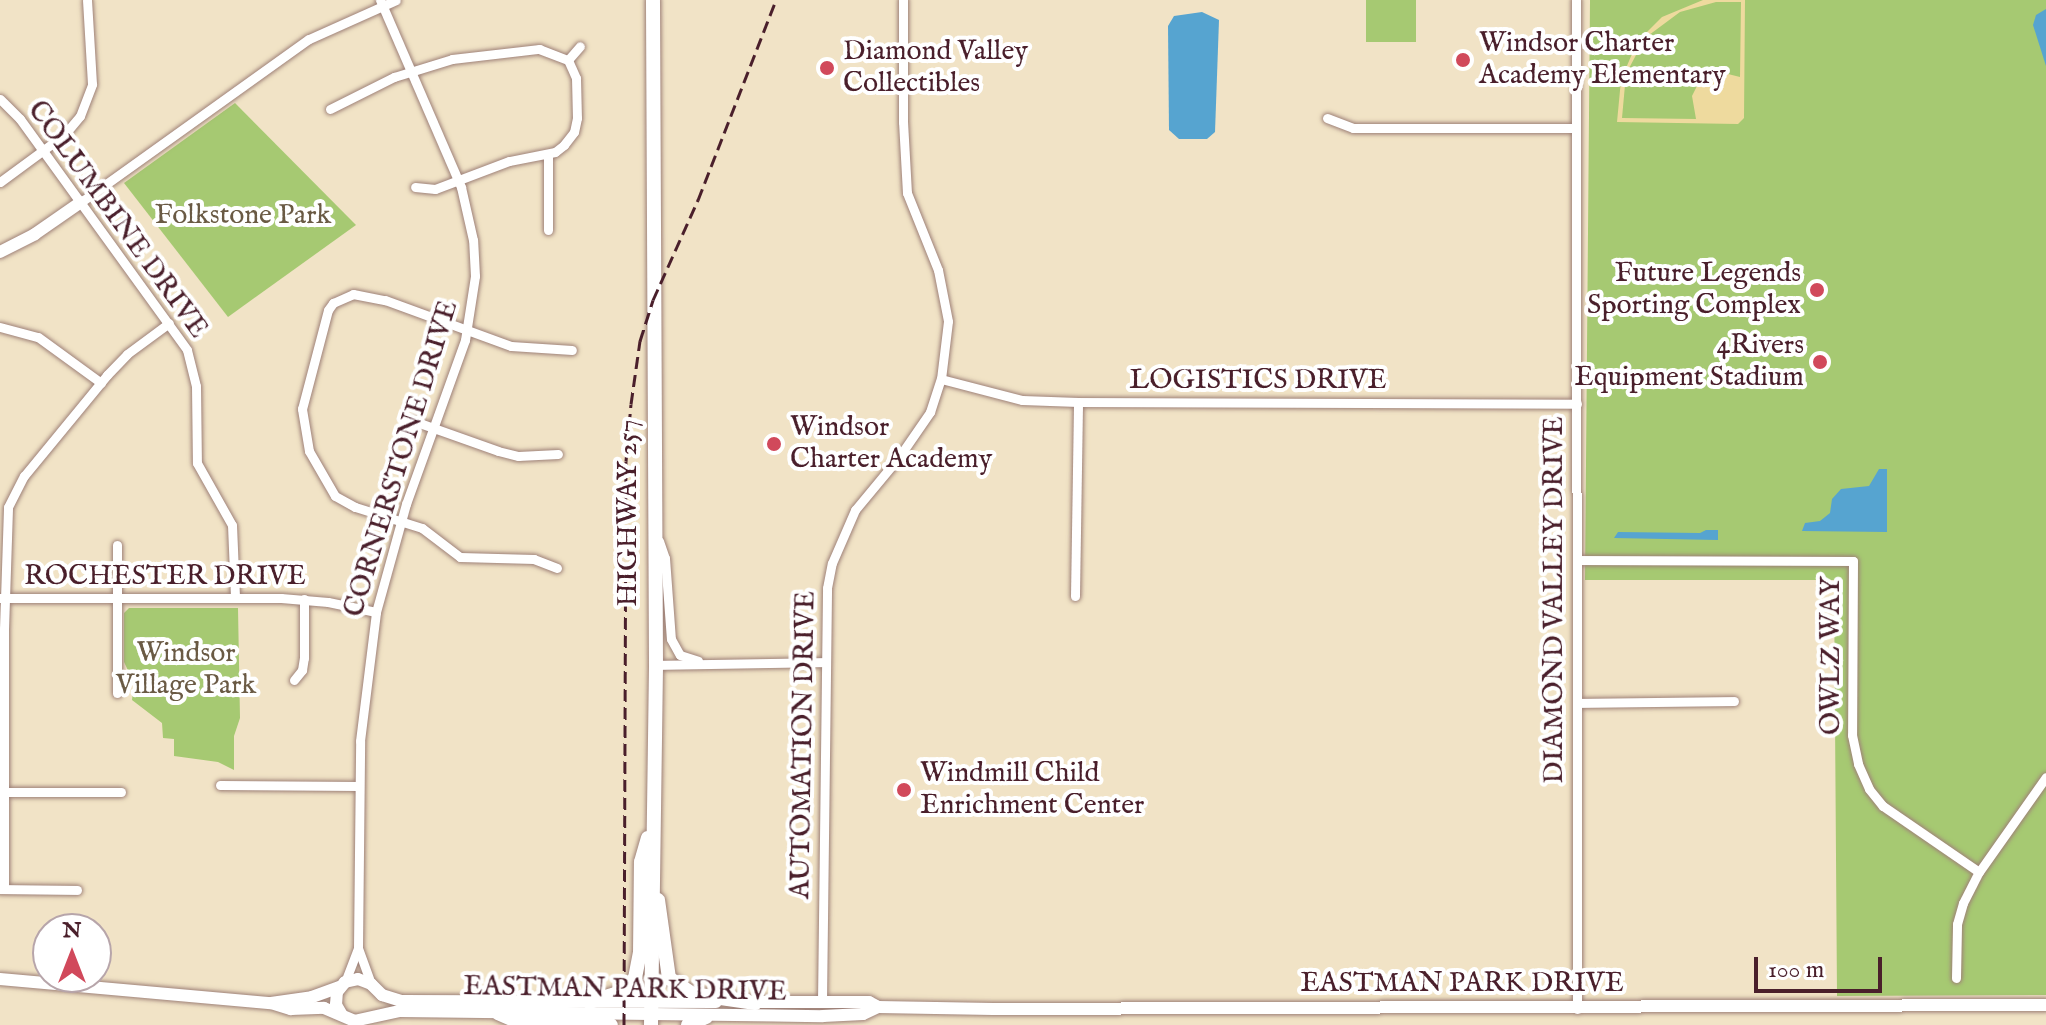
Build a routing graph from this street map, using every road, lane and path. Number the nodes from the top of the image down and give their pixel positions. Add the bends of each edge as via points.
1 (87, 0) edge
2 (396, 0) edge
3 (653, 0) edge
4 (903, 0) edge
5 (1576, 0) edge
6 (381, 2) edge
7 (580, 46) dead end
8 (568, 60) junction
9 (410, 71) junction
10 (0, 99) edge
11 (330, 109) dead end
12 (1327, 118) dead end
13 (1576, 128) junction
14 (43, 151) junction
15 (548, 155) junction
16 (458, 180) junction
17 (0, 182) edge
18 (415, 187) dead end
19 (81, 202) junction
20 (548, 230) dead end
21 (0, 252) edge
22 (169, 323) junction
23 (0, 327) edge
24 (467, 330) junction
25 (572, 350) dead end
26 (941, 379) junction
27 (101, 383) junction
28 (1078, 402) junction
29 (1577, 404) junction
30 (411, 420) dead end
31 (433, 428) junction
32 (558, 454) dead end
33 (5, 499) edge
34 (400, 521) junction
35 (655, 530) junction
36 (117, 545) dead end
37 (1577, 560) junction
38 (557, 568) dead end
39 (1075, 596) dead end
40 (2, 598) edge
41 (117, 598) junction
42 (235, 598) junction
43 (304, 599) junction
44 (376, 612) junction
45 (702, 662) junction
46 (825, 662) junction
47 (656, 665) junction
48 (294, 680) dead end
49 (117, 693) dead end
50 (2, 696) edge
51 (1734, 701) dead end
52 (1577, 703) junction
53 (2046, 777) edge
54 (220, 785) dead end
55 (359, 786) junction
56 (2, 792) edge
57 (121, 792) dead end
58 (652, 822) junction
59 (1979, 872) junction
60 (653, 885) junction
61 (2, 889) edge
62 (77, 890) dead end
63 (358, 948) junction
64 (1956, 978) dead end
65 (0, 979) edge
66 (342, 985) junction
67 (373, 987) junction
68 (589, 1002) junction
69 (822, 1002) junction
70 (271, 1003) junction
71 (755, 1003) junction
72 (2046, 1005) edge
73 (878, 1007) junction
74 (1577, 1009) junction
75 (498, 1013) junction
76 (651, 1013) edge
77 (706, 1017) junction
78 (346, 1020) edge
79 (368, 1020) edge
80 (611, 1025) edge
81 (688, 1025) edge

1 - 14 street via 89,94 75,123
2 - 6 street
3 - 35 main road, HIGHWAY 257
4 - 26 street, AUTOMATION DRIVE via 904,169 907,193 938,270 948,321
5 - 13 street, DIAMOND VALLEY DRIVE
6 - 9 street, CORNERSTONE DRIVE
6 - 19 street via 309,39
7 - 8 street
8 - 9 street via 547,50 513,50
8 - 15 street via 577,83 576,128
9 - 11 street
9 - 16 street, CORNERSTONE DRIVE
10 - 14 street, COLUMBINE DRIVE
12 - 13 street via 1353,128
13 - 29 street, DIAMOND VALLEY DRIVE
14 - 17 street
14 - 19 street, COLUMBINE DRIVE
15 - 16 street via 509,161
15 - 20 street
16 - 18 street via 435,189
16 - 24 street, CORNERSTONE DRIVE via 474,258
19 - 21 street
19 - 22 street, COLUMBINE DRIVE
22 - 27 street via 127,354
22 - 42 street, COLUMBINE DRIVE via 195,374 197,463 232,525
23 - 27 street via 38,337
24 - 25 street via 520,349
24 - 31 street, CORNERSTONE DRIVE
24 - 34 street via 360,293 333,303 326,315 302,409 309,451 335,496
26 - 28 street, LOGISTICS DRIVE via 1022,400
26 - 46 street, AUTOMATION DRIVE via 930,412 847,525 827,588
27 - 33 street
28 - 29 street, LOGISTICS DRIVE
28 - 39 street
29 - 37 street, DIAMOND VALLEY DRIVE
30 - 31 street
31 - 32 street via 518,456
31 - 34 street, CORNERSTONE DRIVE
33 - 40 street
34 - 38 street via 427,531 460,557 534,559
34 - 44 street, CORNERSTONE DRIVE
35 - 45 street via 665,558 673,646 680,655
35 - 47 main road, HIGHWAY 257
36 - 41 street
37 - 52 street, DIAMOND VALLEY DRIVE
37 - 59 street, OWLZ WAY via 1853,561 1852,735 1858,764 1883,806
40 - 41 street, ROCHESTER DRIVE
40 - 50 street
41 - 42 street, ROCHESTER DRIVE
41 - 49 street
42 - 43 street, ROCHESTER DRIVE
43 - 44 street, ROCHESTER DRIVE
43 - 48 street via 304,658
44 - 55 street, CORNERSTONE DRIVE via 363,703
45 - 46 street
45 - 47 street
46 - 69 street, AUTOMATION DRIVE
47 - 58 main road, HIGHWAY 257
50 - 56 street
51 - 52 street
52 - 74 street, DIAMOND VALLEY DRIVE
53 - 59 street
54 - 55 street
55 - 63 street, CORNERSTONE DRIVE
56 - 57 street
56 - 61 street
58 - 60 main road, HIGHWAY 257
58 - 68 main road via 641,862 635,978 624,991
59 - 64 street via 1957,924
60 - 71 main road via 663,918 669,978 693,994
60 - 76 main road, HIGHWAY 257
61 - 62 street
63 - 66 street, CORNERSTONE DRIVE
63 - 67 street, CORNERSTONE DRIVE
65 - 70 street
66 - 67 street via 358,979
66 - 70 street via 312,997
66 - 78 street via 336,998
67 - 68 street, EASTMAN PARK DRIVE via 402,1001
67 - 79 street via 378,1001
68 - 76 street, EASTMAN PARK DRIVE
69 - 71 street, EASTMAN PARK DRIVE
69 - 73 street, EASTMAN PARK DRIVE via 869,1002
70 - 78 street via 291,1009 324,1008
71 - 76 street, EASTMAN PARK DRIVE
72 - 74 street, EASTMAN PARK DRIVE
73 - 74 street, EASTMAN PARK DRIVE
73 - 77 street, EASTMAN PARK DRIVE via 863,1014
75 - 76 street, EASTMAN PARK DRIVE
75 - 79 street, EASTMAN PARK DRIVE via 399,1011
75 - 80 main road via 514,1020
76 - 77 street, EASTMAN PARK DRIVE
77 - 81 main road
78 - 79 street

